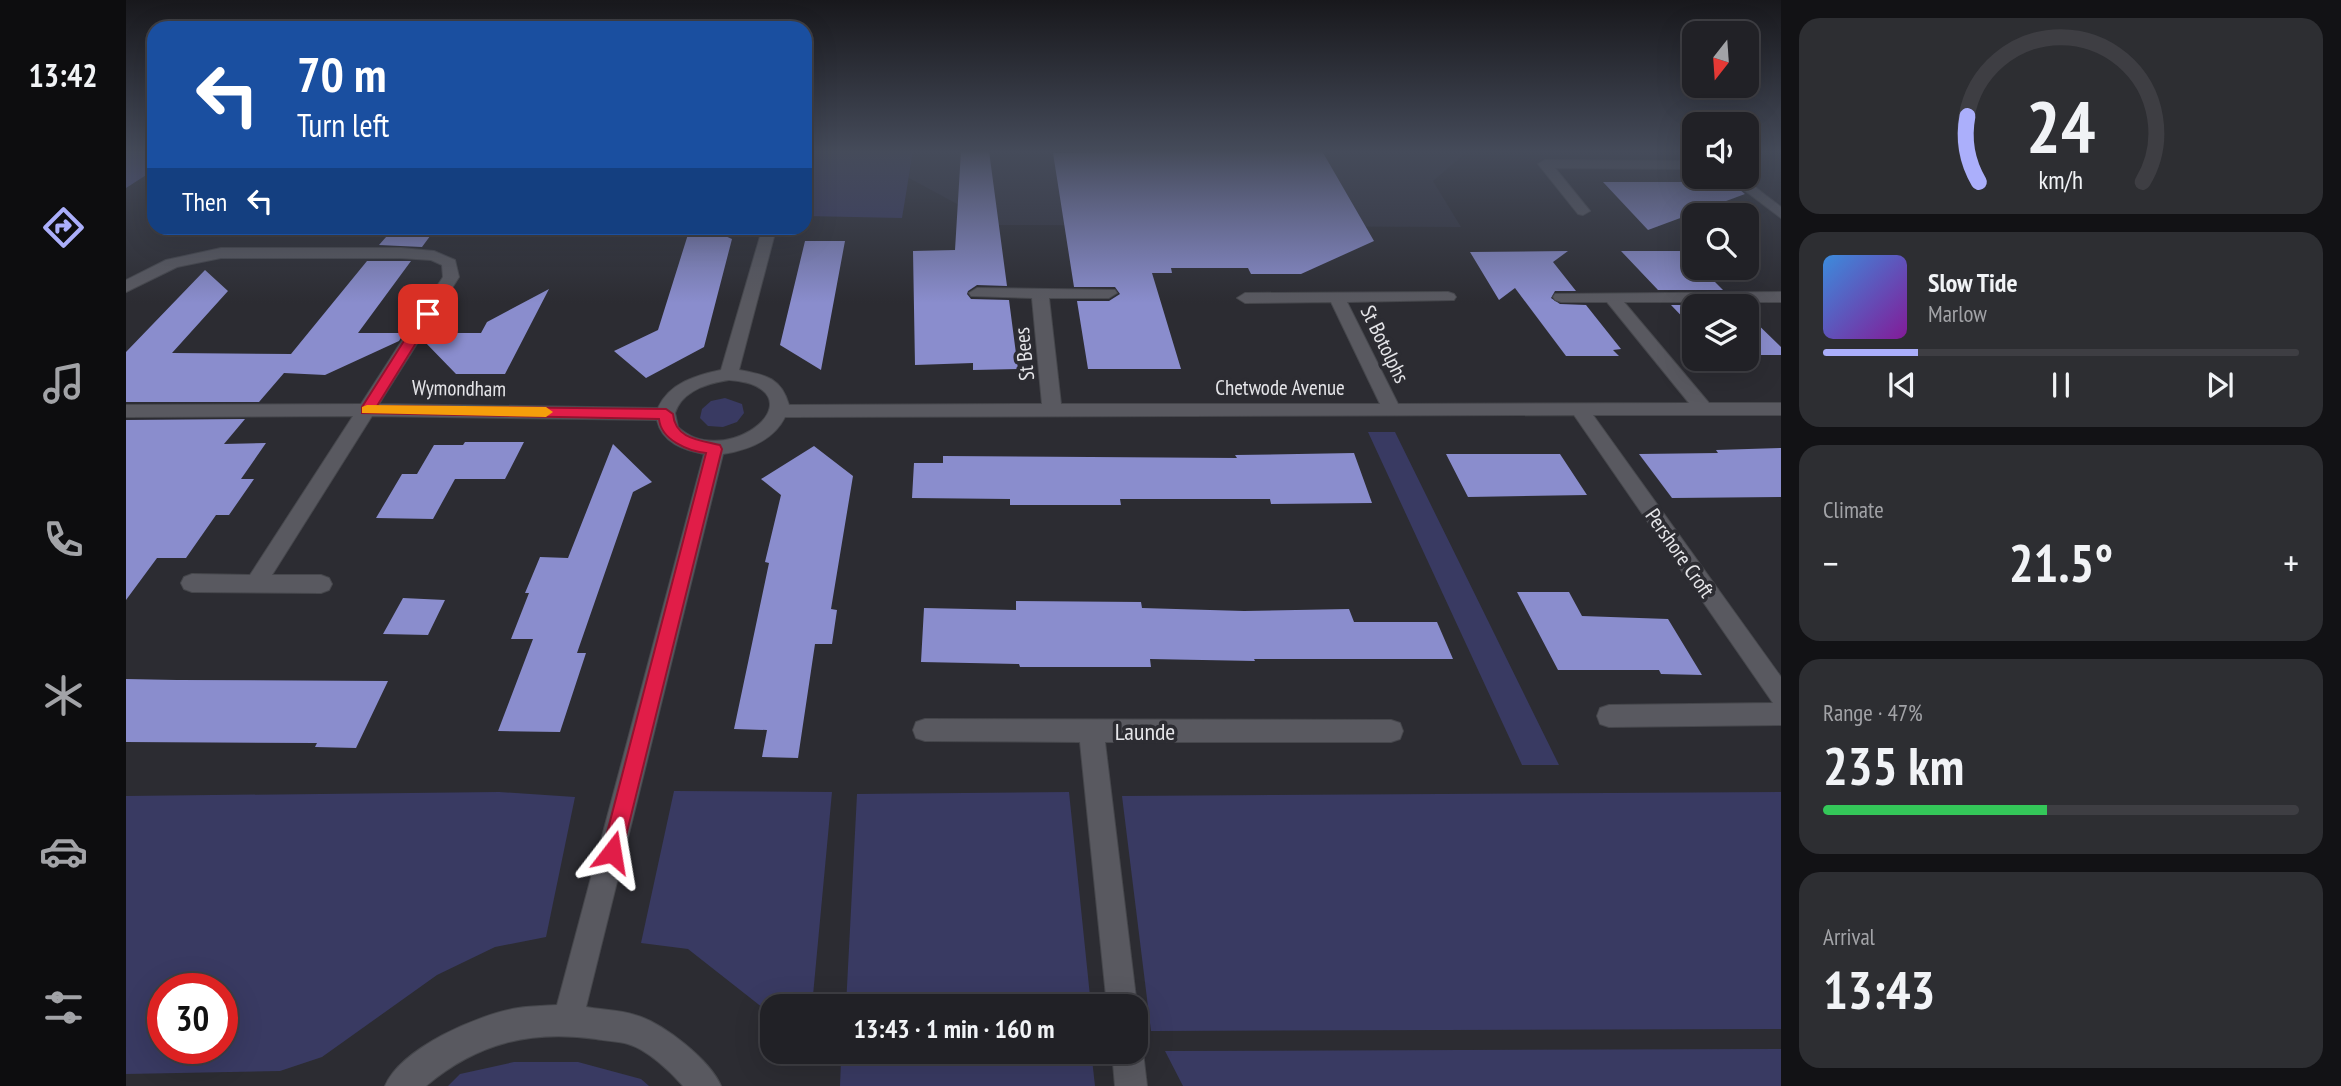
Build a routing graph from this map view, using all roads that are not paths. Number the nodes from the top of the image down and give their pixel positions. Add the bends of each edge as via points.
1 (1575, 202) edge
2 (1765, 202) edge
3 (1583, 211) dead end
4 (1781, 214) edge
5 (767, 235) edge
6 (126, 288) edge
7 (977, 293) dead end
8 (1040, 293) junction
9 (1109, 293) dead end
10 (1448, 297) dead end
11 (1781, 297) edge
12 (1561, 298) dead end
13 (1612, 298) junction
14 (1245, 299) dead end
15 (1337, 299) junction
16 (729, 374) junction
17 (1392, 409) junction
18 (1781, 409) edge
19 (367, 410) junction
20 (1052, 410) junction
21 (1580, 410) junction
22 (1704, 410) junction
23 (126, 411) edge
24 (780, 411) junction
25 (666, 414) junction
26 (715, 449) junction
27 (192, 583) dead end
28 (256, 583) junction
29 (321, 584) dead end
30 (1781, 696) edge
31 (1781, 714) edge
32 (1609, 716) dead end
33 (925, 730) dead end
34 (1391, 731) dead end
35 (1091, 732) junction
36 (1121, 994) edge
37 (568, 1020) junction
38 (1128, 1064) edge
39 (401, 1086) edge
40 (705, 1086) edge
41 (1131, 1086) edge

1 - 3 street
2 - 4 street
5 - 16 street
6 - 19 street via 166,264 193,255 401,253 434,256 450,263 451,277
7 - 8 street
8 - 9 street
8 - 20 street, St Bees
10 - 15 street, St Botolphs
11 - 13 street
12 - 13 street
13 - 22 street
14 - 15 street, St Botolphs
15 - 17 street, St Botolphs
16 - 24 street via 763,380 774,388
16 - 25 street via 711,376 681,391
17 - 20 street, Chetwode Avenue
17 - 21 street, Chetwode Avenue
18 - 22 street, Chetwode Avenue
19 - 23 street, Wymondham
19 - 25 street, Wymondham
19 - 28 street
20 - 24 street, Chetwode Avenue
21 - 22 street, Chetwode Avenue
21 - 30 street, Pershore Croft
24 - 26 street via 764,433
25 - 26 street via 673,434 698,447
26 - 37 street
27 - 28 street
28 - 29 street
31 - 32 street
33 - 35 street
34 - 35 street, Launde
35 - 36 street, Launde
37 - 39 street via 517,1023 472,1038 438,1055
37 - 40 street via 635,1030 680,1059
38 - 41 street

